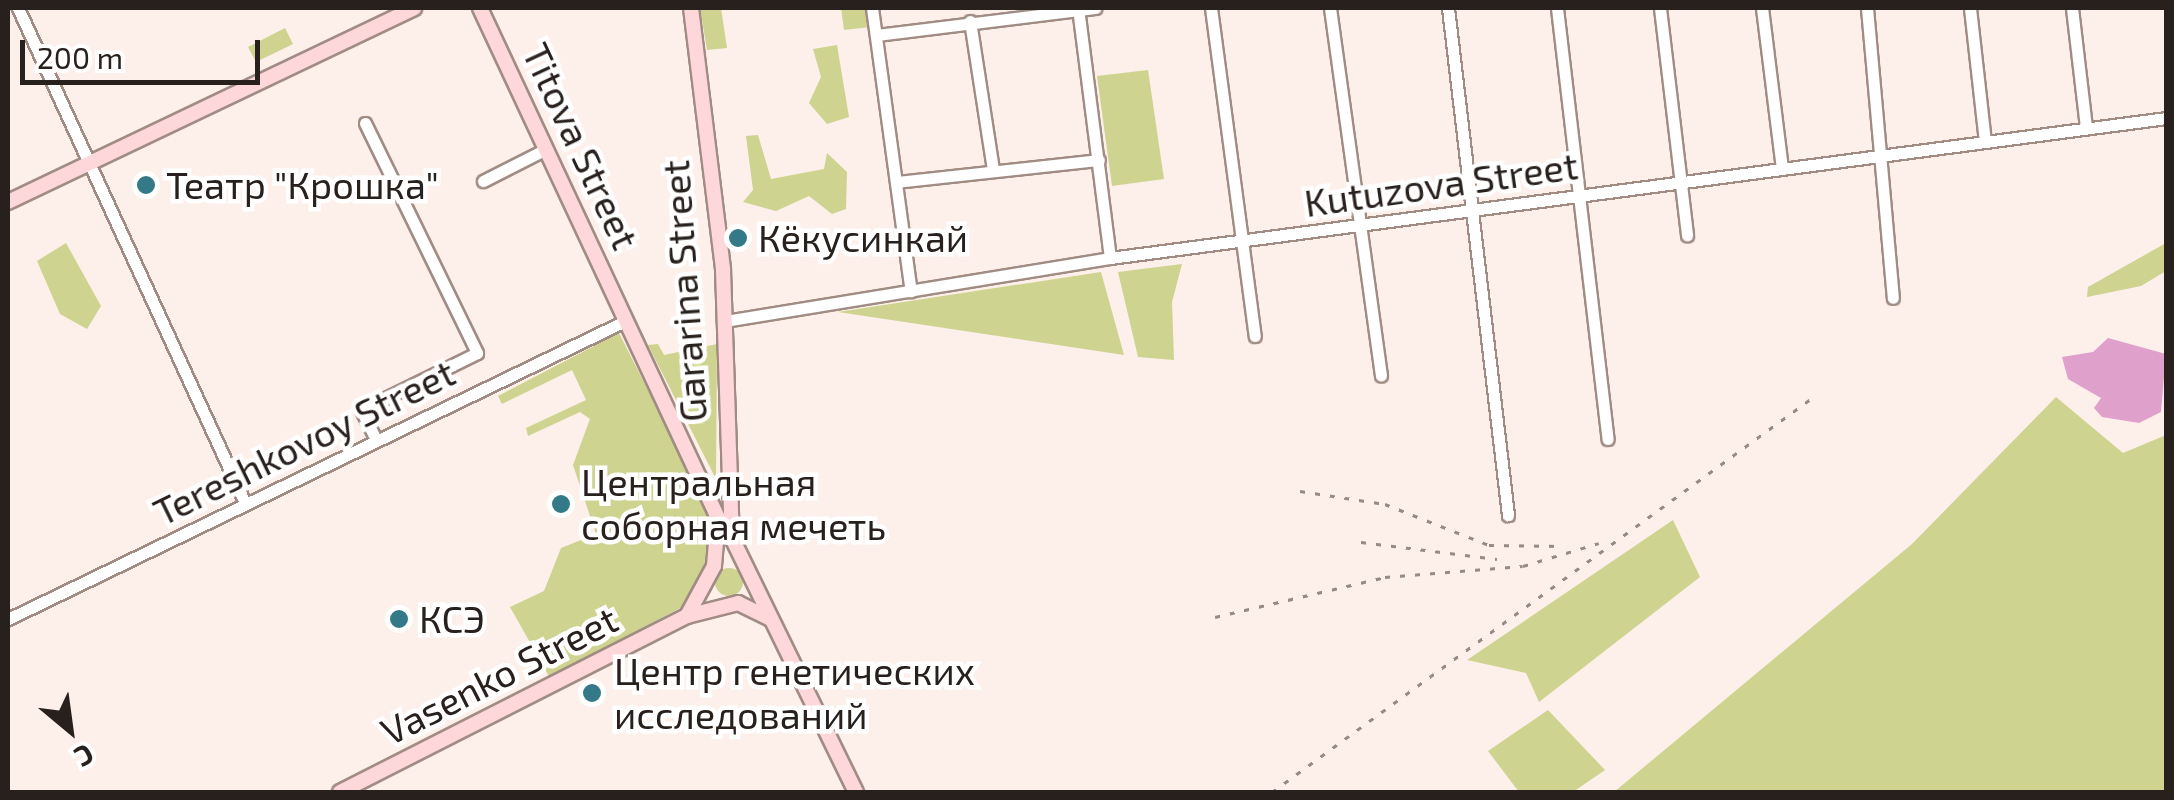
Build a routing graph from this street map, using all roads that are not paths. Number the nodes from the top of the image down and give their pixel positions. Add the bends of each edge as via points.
1 (18, 8) edge
2 (414, 8) edge
3 (480, 8) edge
4 (691, 8) edge
5 (872, 8) edge
6 (1078, 8) edge
7 (1096, 8) edge
8 (1212, 8) edge
9 (1330, 8) edge
10 (1448, 8) edge
11 (1557, 8) edge
12 (1660, 8) edge
13 (1762, 8) edge
14 (1866, 8) edge
15 (1970, 8) edge
16 (2072, 8) edge
17 (970, 22) junction
18 (876, 35) junction
19 (2166, 118) edge
20 (365, 123) dead end
21 (2086, 128) junction
22 (1985, 141) junction
23 (546, 149) junction
24 (1881, 159) junction
25 (1099, 160) junction
26 (91, 162) junction
27 (1782, 169) junction
28 (993, 170) junction
29 (483, 180) dead end
30 (896, 182) junction
31 (1681, 182) junction
32 (1580, 196) junction
33 (8, 202) edge
34 (1472, 211) junction
35 (1359, 226) junction
36 (1688, 234) dead end
37 (1244, 240) junction
38 (1110, 258) junction
39 (911, 292) junction
40 (1892, 298) dead end
41 (627, 320) junction
42 (725, 321) junction
43 (1255, 336) dead end
44 (1381, 375) dead end
45 (1608, 439) dead end
46 (376, 440) junction
47 (699, 474) junction
48 (728, 474) junction
49 (245, 503) junction
50 (729, 507) junction
51 (1508, 515) dead end
52 (720, 539) junction
53 (714, 566) junction
54 (748, 572) junction
55 (707, 587) junction
56 (732, 604) junction
57 (687, 616) junction
58 (8, 619) edge
59 (771, 619) junction
60 (340, 792) edge
61 (856, 792) edge

1 - 26 street
2 - 26 main road
3 - 23 main road, Titova Street
4 - 42 main road, Gararina Street
5 - 18 street
6 - 7 street
6 - 17 street
6 - 25 street
8 - 37 street
9 - 35 street
10 - 34 street
11 - 32 street
12 - 31 street
13 - 27 street
14 - 24 street
15 - 22 street
16 - 21 street
17 - 18 street
17 - 28 street
18 - 30 street
19 - 21 street, Kutuzova Street
20 - 46 street via 477,353 361,410
21 - 22 street, Kutuzova Street
22 - 24 street, Kutuzova Street
23 - 29 street
23 - 41 main road, Titova Street
24 - 27 street, Kutuzova Street
24 - 40 street
25 - 28 street
25 - 38 street
26 - 33 main road
26 - 49 street
27 - 31 street, Kutuzova Street
28 - 30 street
30 - 39 street
31 - 32 street, Kutuzova Street
31 - 36 street
32 - 34 street, Kutuzova Street
32 - 45 street
34 - 35 street, Kutuzova Street
34 - 51 street
35 - 37 street, Kutuzova Street
35 - 44 street
37 - 38 street, Kutuzova Street
37 - 43 street
38 - 39 street, Kutuzova Street
39 - 42 street, Kutuzova Street
41 - 46 street, Tereshkovoy Street
41 - 47 main road, Titova Street
42 - 48 main road, Gararina Street
46 - 49 street, Tereshkovoy Street
47 - 48 main road via 718,485
47 - 52 main road, Titova Street
48 - 50 main road, Gararina Street
49 - 58 street, Tereshkovoy Street
50 - 52 main road
50 - 54 main road, Gararina Street
52 - 53 main road
53 - 54 main road
53 - 55 main road, Vasenko Street
54 - 56 main road
54 - 59 main road
55 - 56 main road
55 - 57 main road, Vasenko Street
56 - 57 main road, Vasenko Street
56 - 59 main road
57 - 60 main road, Vasenko Street
59 - 61 main road

